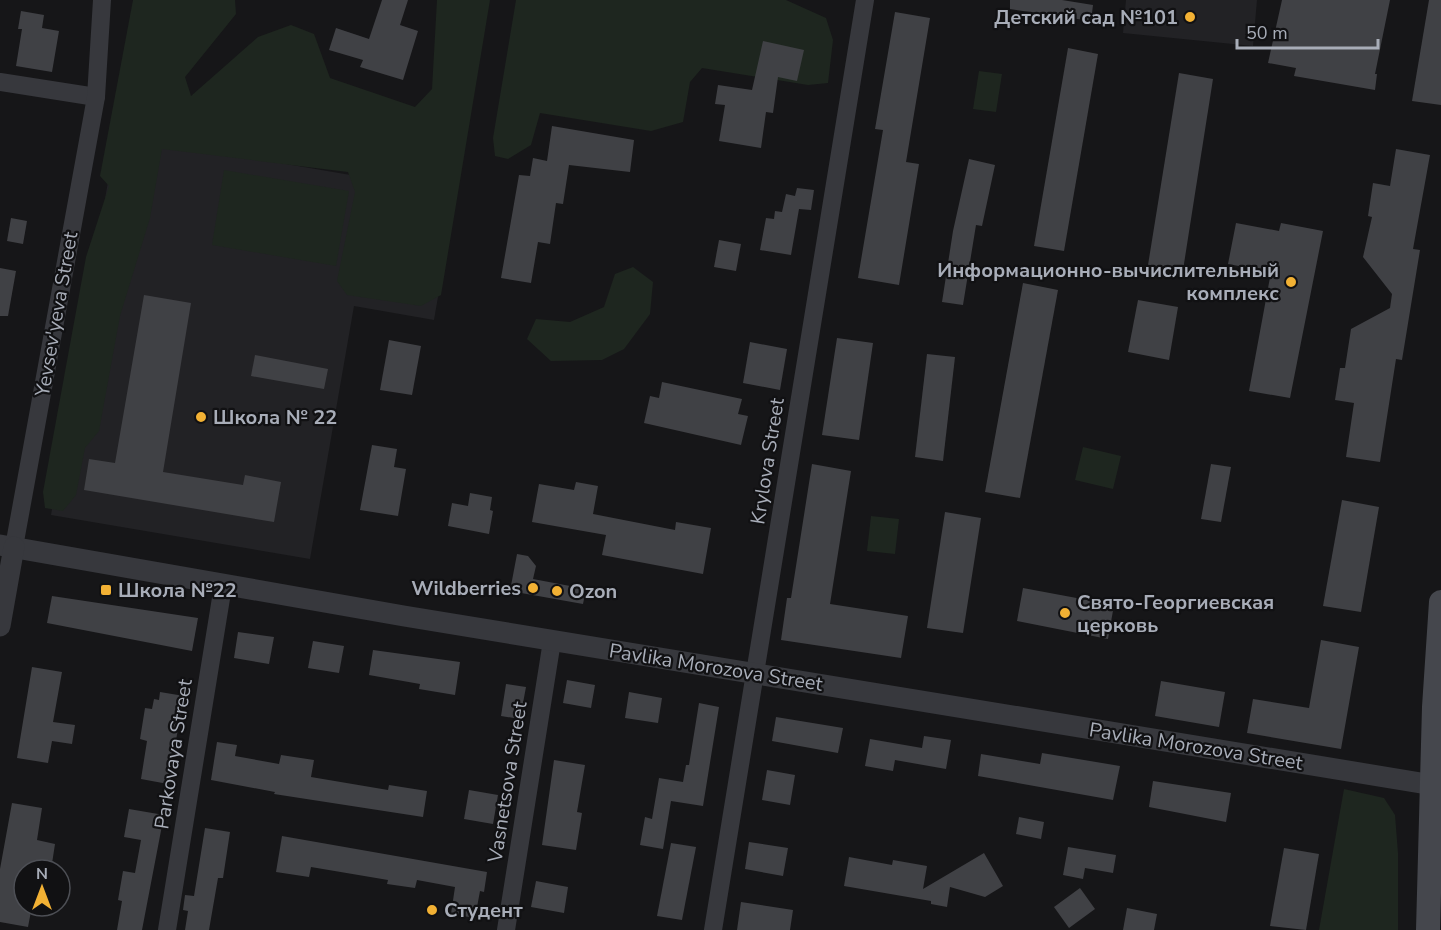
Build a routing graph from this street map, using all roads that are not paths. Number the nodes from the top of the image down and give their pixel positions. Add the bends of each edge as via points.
1 (102, 0) edge
2 (866, 0) edge
3 (0, 82) edge
4 (96, 97) junction
5 (7, 546) edge
6 (223, 586) junction
7 (1441, 602) edge
8 (0, 626) edge
9 (552, 641) junction
10 (754, 673) junction
11 (1433, 785) junction
12 (167, 930) edge
13 (506, 930) edge
14 (713, 930) edge
15 (1428, 930) edge

1 - 4 street, Yevsev'yeva Street
2 - 10 street, Krylova Street
3 - 4 street
4 - 5 street, Yevsev'yeva Street
5 - 6 street, Pavlika Morozova Street
5 - 8 street, Yevsev'yeva Street
6 - 9 street, Pavlika Morozova Street
6 - 12 street, Parkovaya Street
7 - 11 main road
9 - 10 street, Pavlika Morozova Street
9 - 13 street, Vasnetsova Street
10 - 11 street, Pavlika Morozova Street
10 - 14 street, Krylova Street
11 - 15 main road

